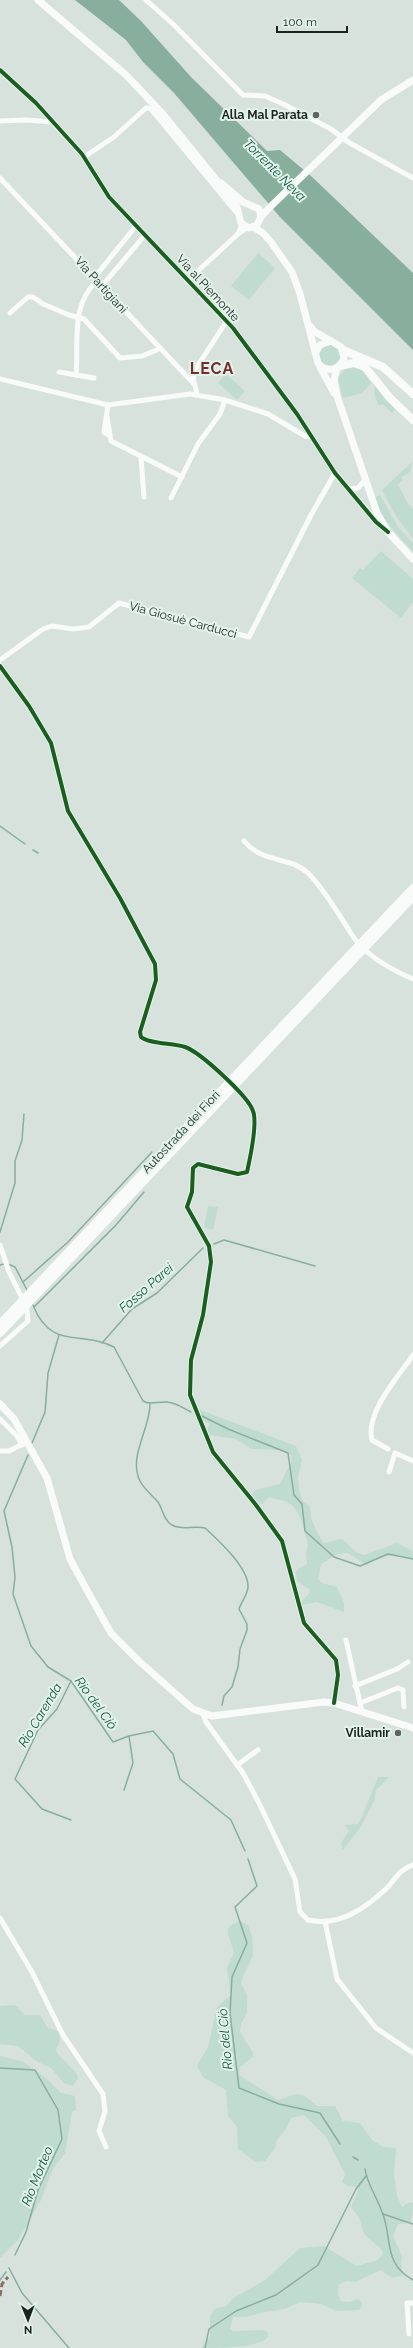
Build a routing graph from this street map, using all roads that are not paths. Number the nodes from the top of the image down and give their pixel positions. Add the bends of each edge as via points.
1 (38, 0) edge
2 (146, 0) edge
3 (0, 70) edge
4 (413, 80) edge
5 (0, 121) edge
6 (52, 122) junction
7 (342, 136) junction
8 (84, 157) junction
9 (0, 178) edge
10 (413, 178) edge
11 (218, 184) junction
12 (250, 206) junction
13 (258, 208) junction
14 (268, 209) junction
15 (260, 220) junction
16 (244, 222) junction
17 (135, 227) junction
18 (263, 234) junction
19 (144, 236) junction
20 (95, 279) junction
21 (188, 281) junction
22 (102, 286) junction
23 (10, 313) dead end
24 (78, 317) junction
25 (226, 322) junction
26 (308, 324) junction
27 (331, 341) junction
28 (159, 350) junction
29 (343, 350) junction
30 (316, 352) junction
31 (320, 366) junction
32 (338, 367) junction
33 (59, 372) dead end
34 (193, 373) junction
35 (183, 374) junction
36 (76, 375) junction
37 (94, 378) dead end
38 (0, 379) edge
39 (194, 385) junction
40 (413, 394) edge
41 (197, 395) junction
42 (337, 396) junction
43 (225, 400) junction
44 (108, 405) junction
45 (413, 420) edge
46 (312, 437) junction
47 (141, 457) junction
48 (335, 473) junction
49 (182, 477) junction
50 (365, 480) junction
51 (348, 489) junction
52 (144, 497) dead end
53 (172, 498) dead end
54 (388, 532) junction
55 (413, 559) edge
56 (0, 660) edge
57 (0, 666) edge
58 (244, 841) dead end
59 (413, 888) edge
60 (413, 897) edge
61 (413, 979) edge
62 (0, 1244) edge
63 (21, 1296) dead end
64 (27, 1309) dead end
65 (0, 1324) edge
66 (0, 1333) edge
67 (0, 1346) edge
68 (413, 1355) edge
69 (0, 1404) edge
70 (0, 1419) edge
71 (24, 1444) junction
72 (388, 1449) dead end
73 (0, 1450) edge
74 (413, 1462) edge
75 (389, 1472) dead end
76 (346, 1640) dead end
77 (408, 1662) dead end
78 (355, 1686) junction
79 (334, 1703) junction
80 (360, 1703) junction
81 (404, 1707) dead end
82 (362, 1712) junction
83 (203, 1714) junction
84 (413, 1728) edge
85 (258, 1750) dead end
86 (237, 1765) junction
87 (413, 1865) edge
88 (0, 1918) edge
89 (325, 1921) junction
90 (413, 2053) edge
91 (106, 2148) dead end
92 (413, 2303) edge
93 (409, 2334) dead end

1 - 11 main road via 126,75 162,113
2 - 7 street via 243,95 265,96 276,100
3 - 6 street, Via al Piemonte via 36,103
4 - 7 main road via 381,100
5 - 6 street
6 - 8 street, Via al Piemonte
7 - 10 street
7 - 14 main road
8 - 11 street via 114,137 149,108
8 - 17 street, Via al Piemonte via 109,197
9 - 20 street, Via Partigiani
11 - 12 main road
11 - 16 main road via 237,207
12 - 13 main road
12 - 16 main road via 244,208
13 - 14 main road
13 - 15 main road
14 - 15 main road
15 - 16 main road
15 - 18 main road
16 - 18 main road
16 - 21 street via 238,234
17 - 19 street, Via al Piemonte
17 - 20 street
18 - 26 main road via 292,272
19 - 21 street, Via al Piemonte
19 - 22 street
20 - 22 street, Via Partigiani
20 - 24 street via 79,309
21 - 25 street, Via al Piemonte
22 - 28 street, Via Partigiani
23 - 24 street via 28,297 33,296 43,304
24 - 28 street via 84,319 120,358 142,356
24 - 36 street
25 - 34 street
25 - 46 street, Via al Piemonte
26 - 27 main road
26 - 30 main road
27 - 29 main road
27 - 30 main road via 320,345
28 - 35 street, Via Partigiani
29 - 32 main road via 344,358
29 - 40 highway via 383,367
30 - 31 main road via 316,360
31 - 32 main road via 329,370
31 - 42 main road
32 - 42 main road via 334,380
32 - 45 highway via 354,363 365,367 390,398
33 - 36 street
34 - 35 street
34 - 39 street
35 - 39 street, Via Partigiani
36 - 37 street
38 - 44 street
39 - 41 street, Via Partigiani
41 - 43 street
41 - 44 street via 168,396
42 - 50 main road
43 - 46 street via 268,414 305,436
43 - 49 street via 220,414 198,444
44 - 47 street via 110,440
46 - 48 street, Via al Piemonte
47 - 49 street
47 - 52 street
48 - 51 street, Via al Piemonte
48 - 56 street, Via Giosuè Carducci via 249,637 119,603 89,627 52,626 43,629
49 - 53 street
50 - 51 street via 358,488
50 - 54 main road via 377,513
51 - 54 street, Via al Piemonte
54 - 55 main road
57 - 79 street via 29,706 51,743 68,811 120,898 155,964 156,980 140,1032 141,1037 187,1047 250,1105 254,1118 247,1172 238,1174 198,1164 193,1168 192,1192 187,1207 209,1246 211,1262 203,1314 191,1360 190,1395 213,1452 282,1541 304,1623 336,1660 338,1675
58 - 61 street via 259,855 299,868 308,874 338,912 352,936 374,957
59 - 65 highway, Autostrada dei Fiori
60 - 66 highway, Autostrada dei Fiori
62 - 63 street via 7,1268
64 - 67 street via 28,1321
68 - 72 street via 380,1402 374,1418 372,1440
69 - 71 main road via 14,1419
70 - 71 street
71 - 73 street via 9,1451
71 - 83 main road via 46,1478 70,1559 111,1633 193,1709
74 - 75 street via 395,1452
76 - 78 street
77 - 78 street
78 - 80 street
79 - 82 main road
79 - 83 main road via 318,1702 222,1716
80 - 81 street via 398,1688 403,1690
80 - 82 street
82 - 84 main road
83 - 86 street
85 - 86 street
86 - 89 street via 259,1803 295,1879 300,1912 308,1920
87 - 89 street via 400,1872 388,1886 356,1913 345,1919
88 - 91 street via 32,1972 63,2035 103,2094 105,2111 99,2131
89 - 90 street via 337,1979 376,2028
92 - 93 street via 407,2303

